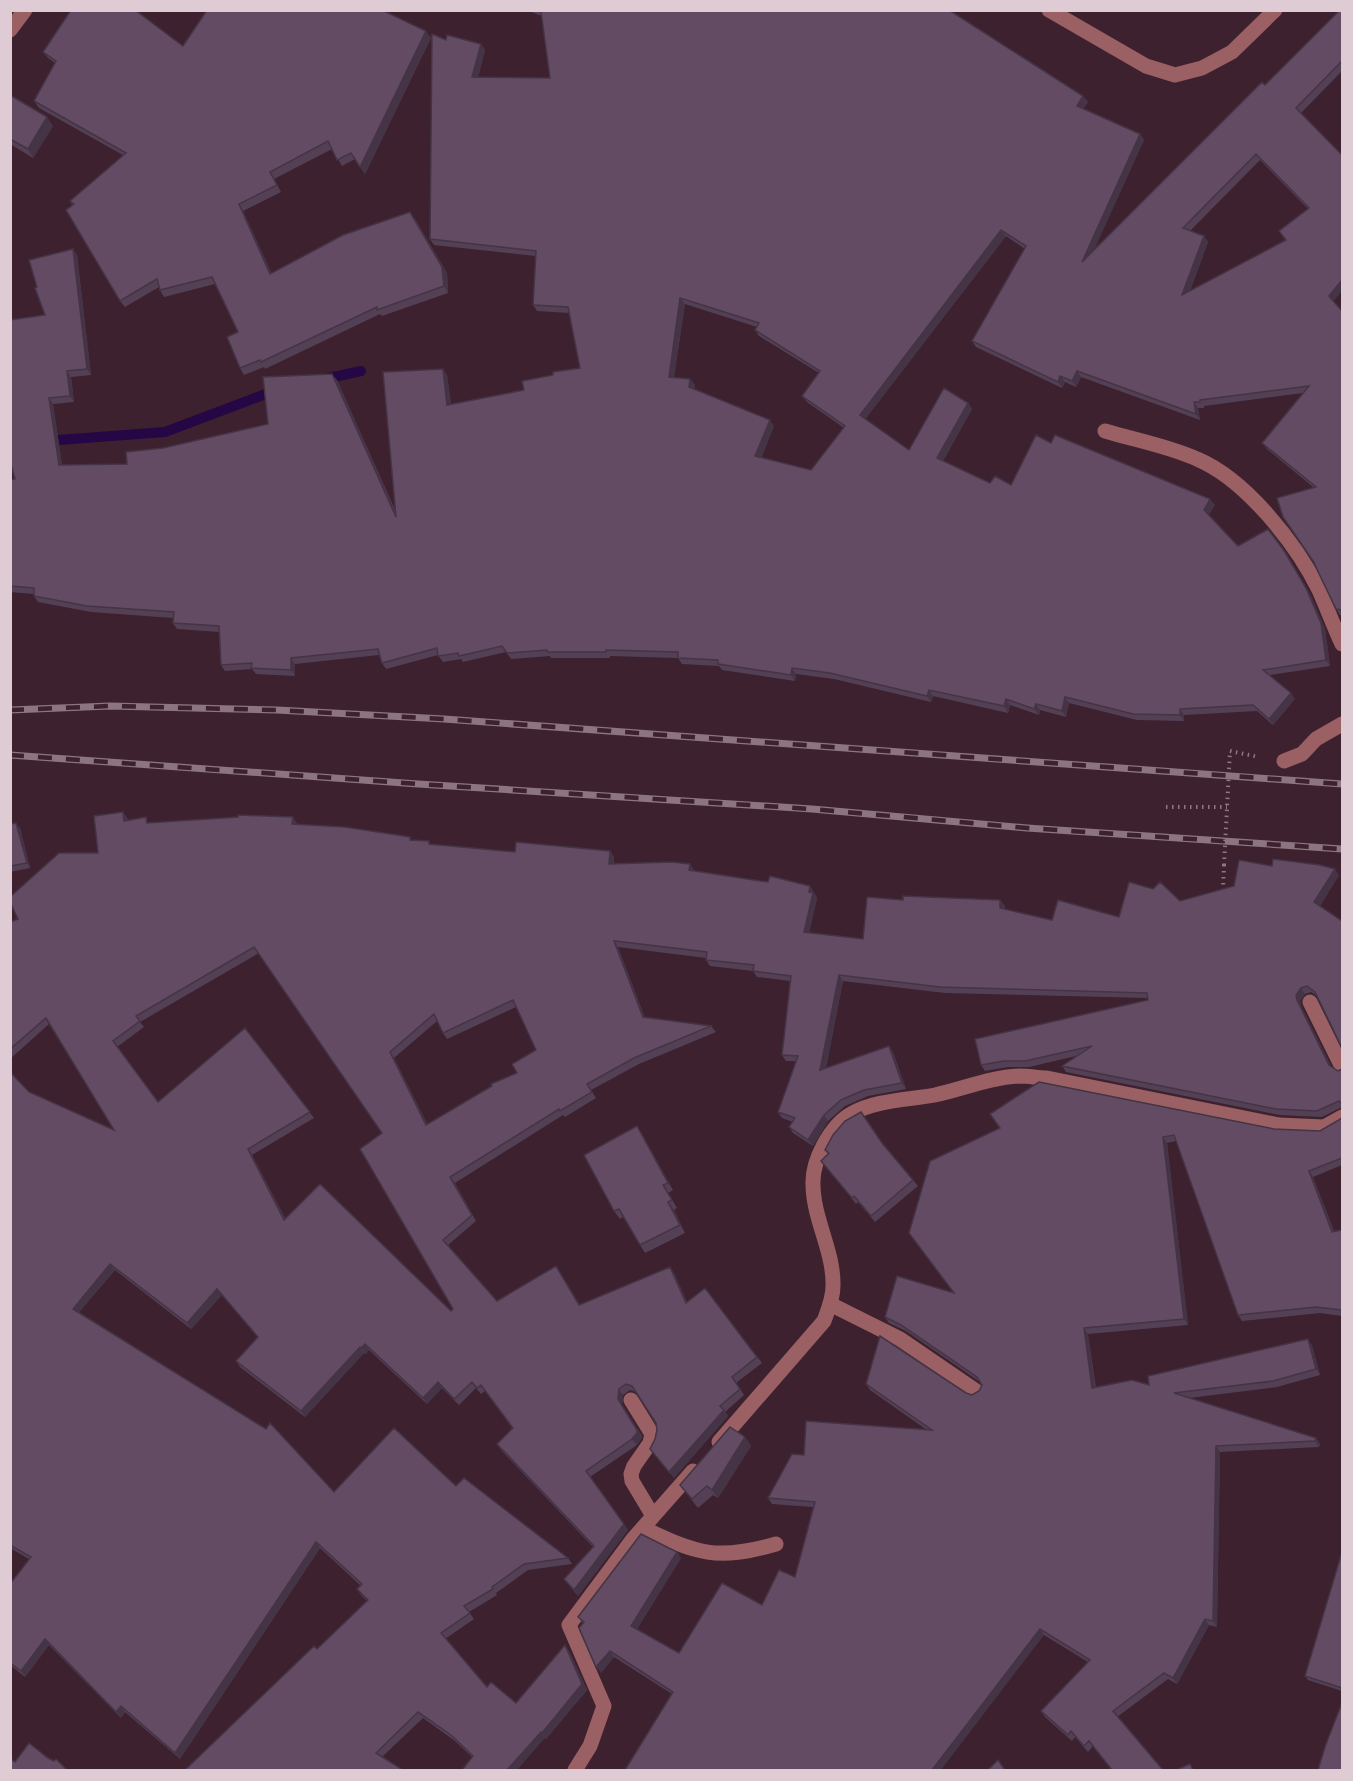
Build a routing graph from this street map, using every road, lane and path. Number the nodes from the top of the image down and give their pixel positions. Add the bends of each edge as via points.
1 (25, 10) edge
2 (1049, 10) edge
3 (1275, 10) edge
4 (10, 30) edge
5 (1105, 431) dead end
6 (1342, 645) edge
7 (1342, 724) edge
8 (1230, 751) dead end
9 (1284, 761) dead end
10 (1166, 807) dead end
11 (1227, 807) junction
12 (1229, 899) edge
13 (1310, 1002) edge
14 (1342, 1067) edge
15 (1342, 1117) edge
16 (830, 1304) junction
17 (976, 1391) edge
18 (631, 1400) edge
19 (648, 1522) junction
20 (776, 1544) dead end
21 (575, 1770) edge

1 - 4 street
2 - 3 street via 1146,66 1175,75 1202,68 1232,52
5 - 6 street via 1196,458 1226,474 1290,542 1318,588
7 - 9 street via 1316,739 1302,754
8 - 11 path, bridge
10 - 11 path
11 - 12 path, bridge via 1223,889
13 - 14 street
15 - 16 street via 1324,1127 1279,1125 1047,1078 1019,1076 873,1106 850,1115 832,1132 816,1159 813,1183 830,1256
16 - 17 street via 900,1339
16 - 19 street via 817,1330
18 - 19 street via 652,1434 631,1474
19 - 20 street via 681,1547 702,1552 748,1552
19 - 21 street via 569,1625 604,1706 590,1746

